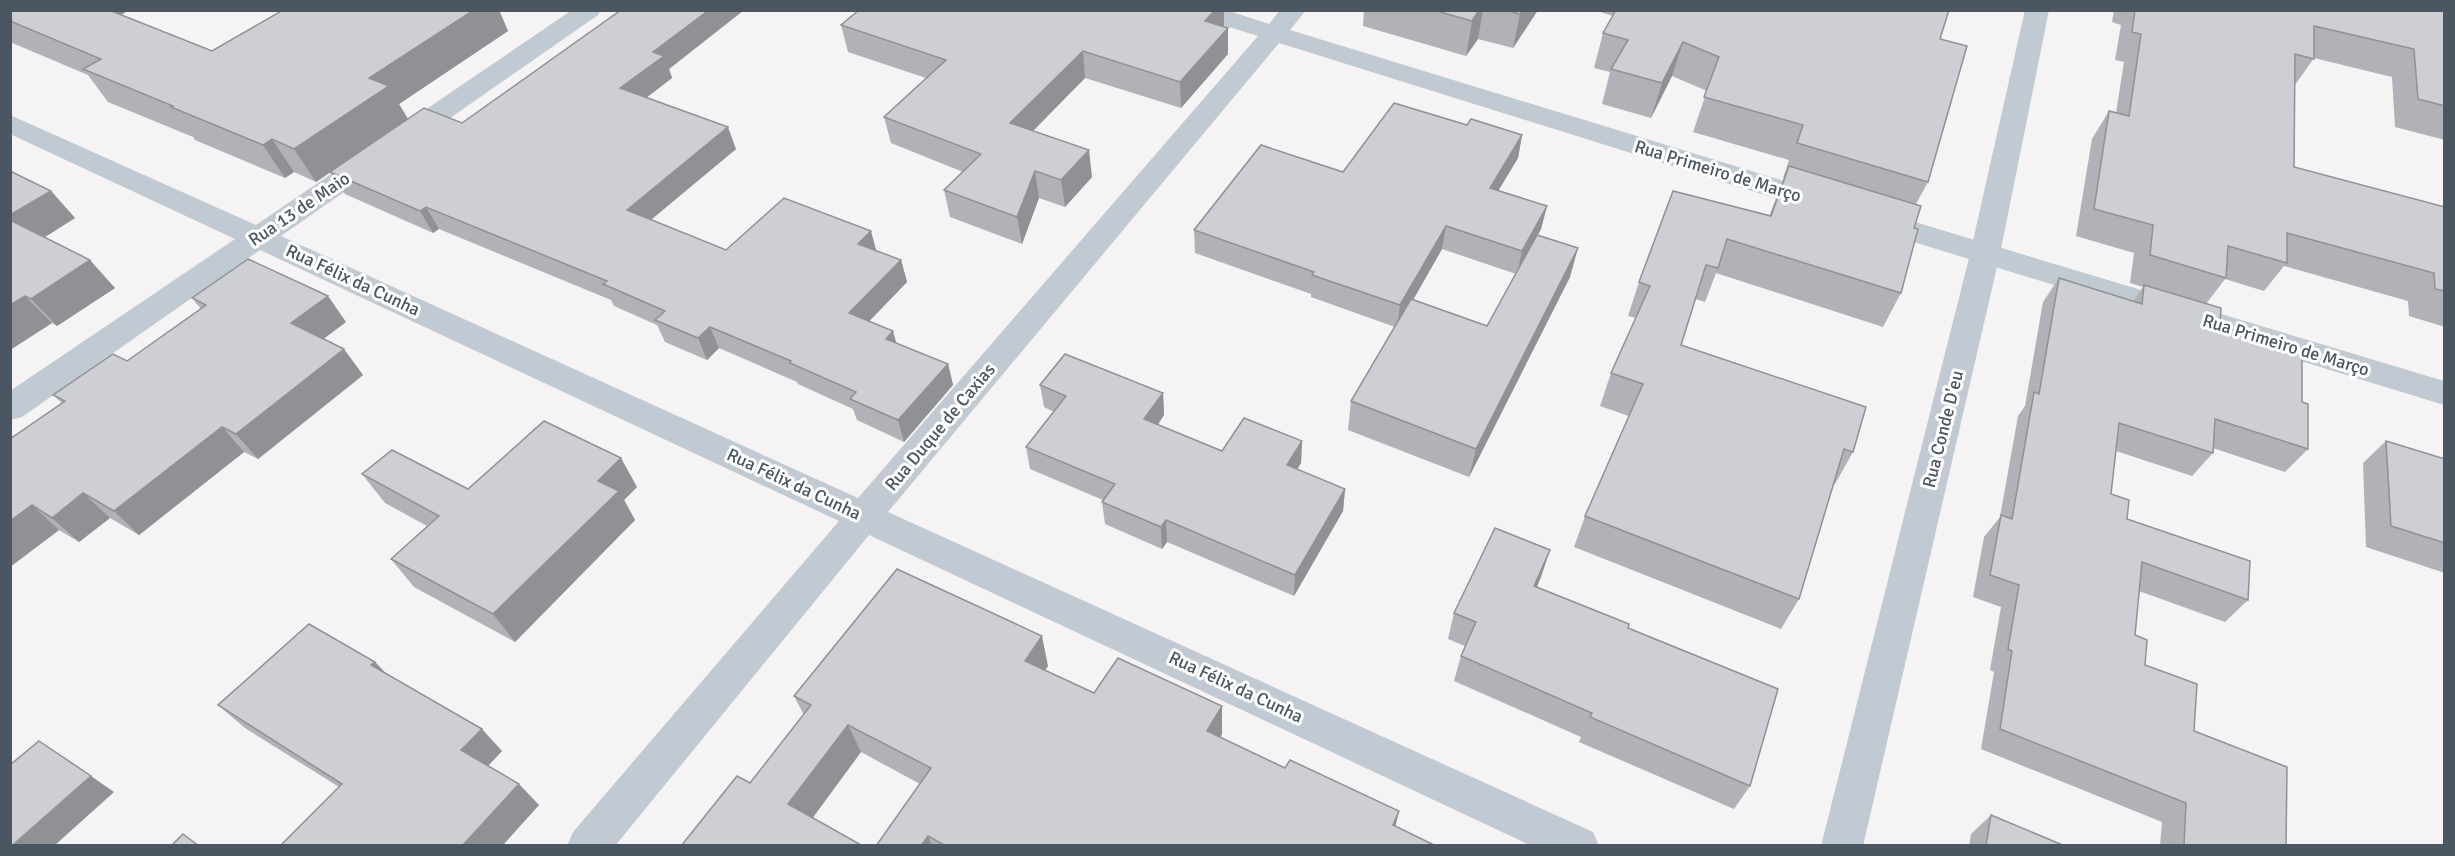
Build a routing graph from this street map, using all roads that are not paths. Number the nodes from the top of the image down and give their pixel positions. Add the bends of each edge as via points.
1 (589, 10) edge
2 (1199, 10) edge
3 (2037, 10) edge
4 (1285, 22) edge
5 (10, 123) edge
6 (259, 237) junction
7 (1985, 254) junction
8 (2445, 393) edge
9 (10, 408) edge
10 (864, 516) junction
11 (588, 846) edge
12 (1578, 846) edge
13 (1842, 846) edge

1 - 6 street, Rua 13 de Maio
2 - 4 street, Rua Primeiro de Março
3 - 7 street, Rua Conde D'eu
4 - 7 street, Rua Primeiro de Março
4 - 10 street, Rua Duque de Caxias
5 - 6 street, Rua Félix da Cunha
6 - 9 street, Rua 13 de Maio
6 - 10 street, Rua Félix da Cunha
7 - 8 street, Rua Primeiro de Março
7 - 13 street, Rua Conde D'eu
10 - 11 street, Rua Duque de Caxias
10 - 12 street, Rua Félix da Cunha

